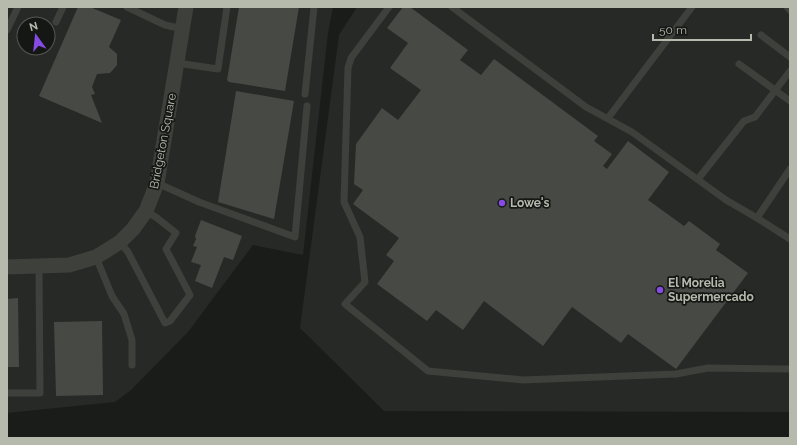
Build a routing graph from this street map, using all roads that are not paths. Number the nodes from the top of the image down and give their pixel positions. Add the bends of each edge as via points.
1 (18, 7) edge
2 (63, 7) edge
3 (127, 7) edge
4 (186, 7) edge
5 (227, 7) edge
6 (314, 7) edge
7 (389, 7) edge
8 (452, 7) edge
9 (692, 7) edge
10 (787, 7) edge
11 (790, 10) edge
12 (56, 22) dead end
13 (183, 29) junction
14 (7, 30) edge
15 (761, 35) dead end
16 (790, 57) edge
17 (177, 63) junction
18 (740, 64) dead end
19 (790, 71) edge
20 (775, 90) junction
21 (305, 94) dead end
22 (790, 101) edge
23 (307, 106) dead end
24 (608, 118) junction
25 (790, 169) edge
26 (698, 180) junction
27 (157, 183) junction
28 (146, 211) junction
29 (757, 218) junction
30 (790, 239) edge
31 (120, 242) junction
32 (96, 257) junction
33 (7, 267) edge
34 (39, 267) junction
35 (132, 365) dead end
36 (790, 369) edge
37 (7, 393) edge

1 - 14 lane
2 - 12 lane
3 - 13 lane via 165,25
4 - 13 street, Bridgeton Square
5 - 17 lane via 218,69
6 - 21 lane
7 - 36 lane via 349,63 344,202 360,237 364,282 345,304 428,371 523,380 676,374 708,368
8 - 24 lane via 586,106
9 - 24 lane
10 - 11 lane
13 - 17 street, Bridgeton Square
15 - 16 lane
17 - 27 street, Bridgeton Square
18 - 20 lane
19 - 20 lane
20 - 22 lane
20 - 26 lane via 755,117 744,121
23 - 27 lane via 295,237 199,202
24 - 26 lane via 641,138
25 - 29 lane
26 - 29 lane
27 - 28 street, Bridgeton Square
28 - 31 street, Bridgeton Square
28 - 31 lane via 176,233 166,249 190,295 170,321 165,322 128,252
29 - 30 lane
31 - 32 street, Bridgeton Square
32 - 34 street, Bridgeton Square via 69,265
32 - 35 lane via 112,296 124,314 132,340
33 - 34 street, Bridgeton Square
34 - 37 lane via 40,393

